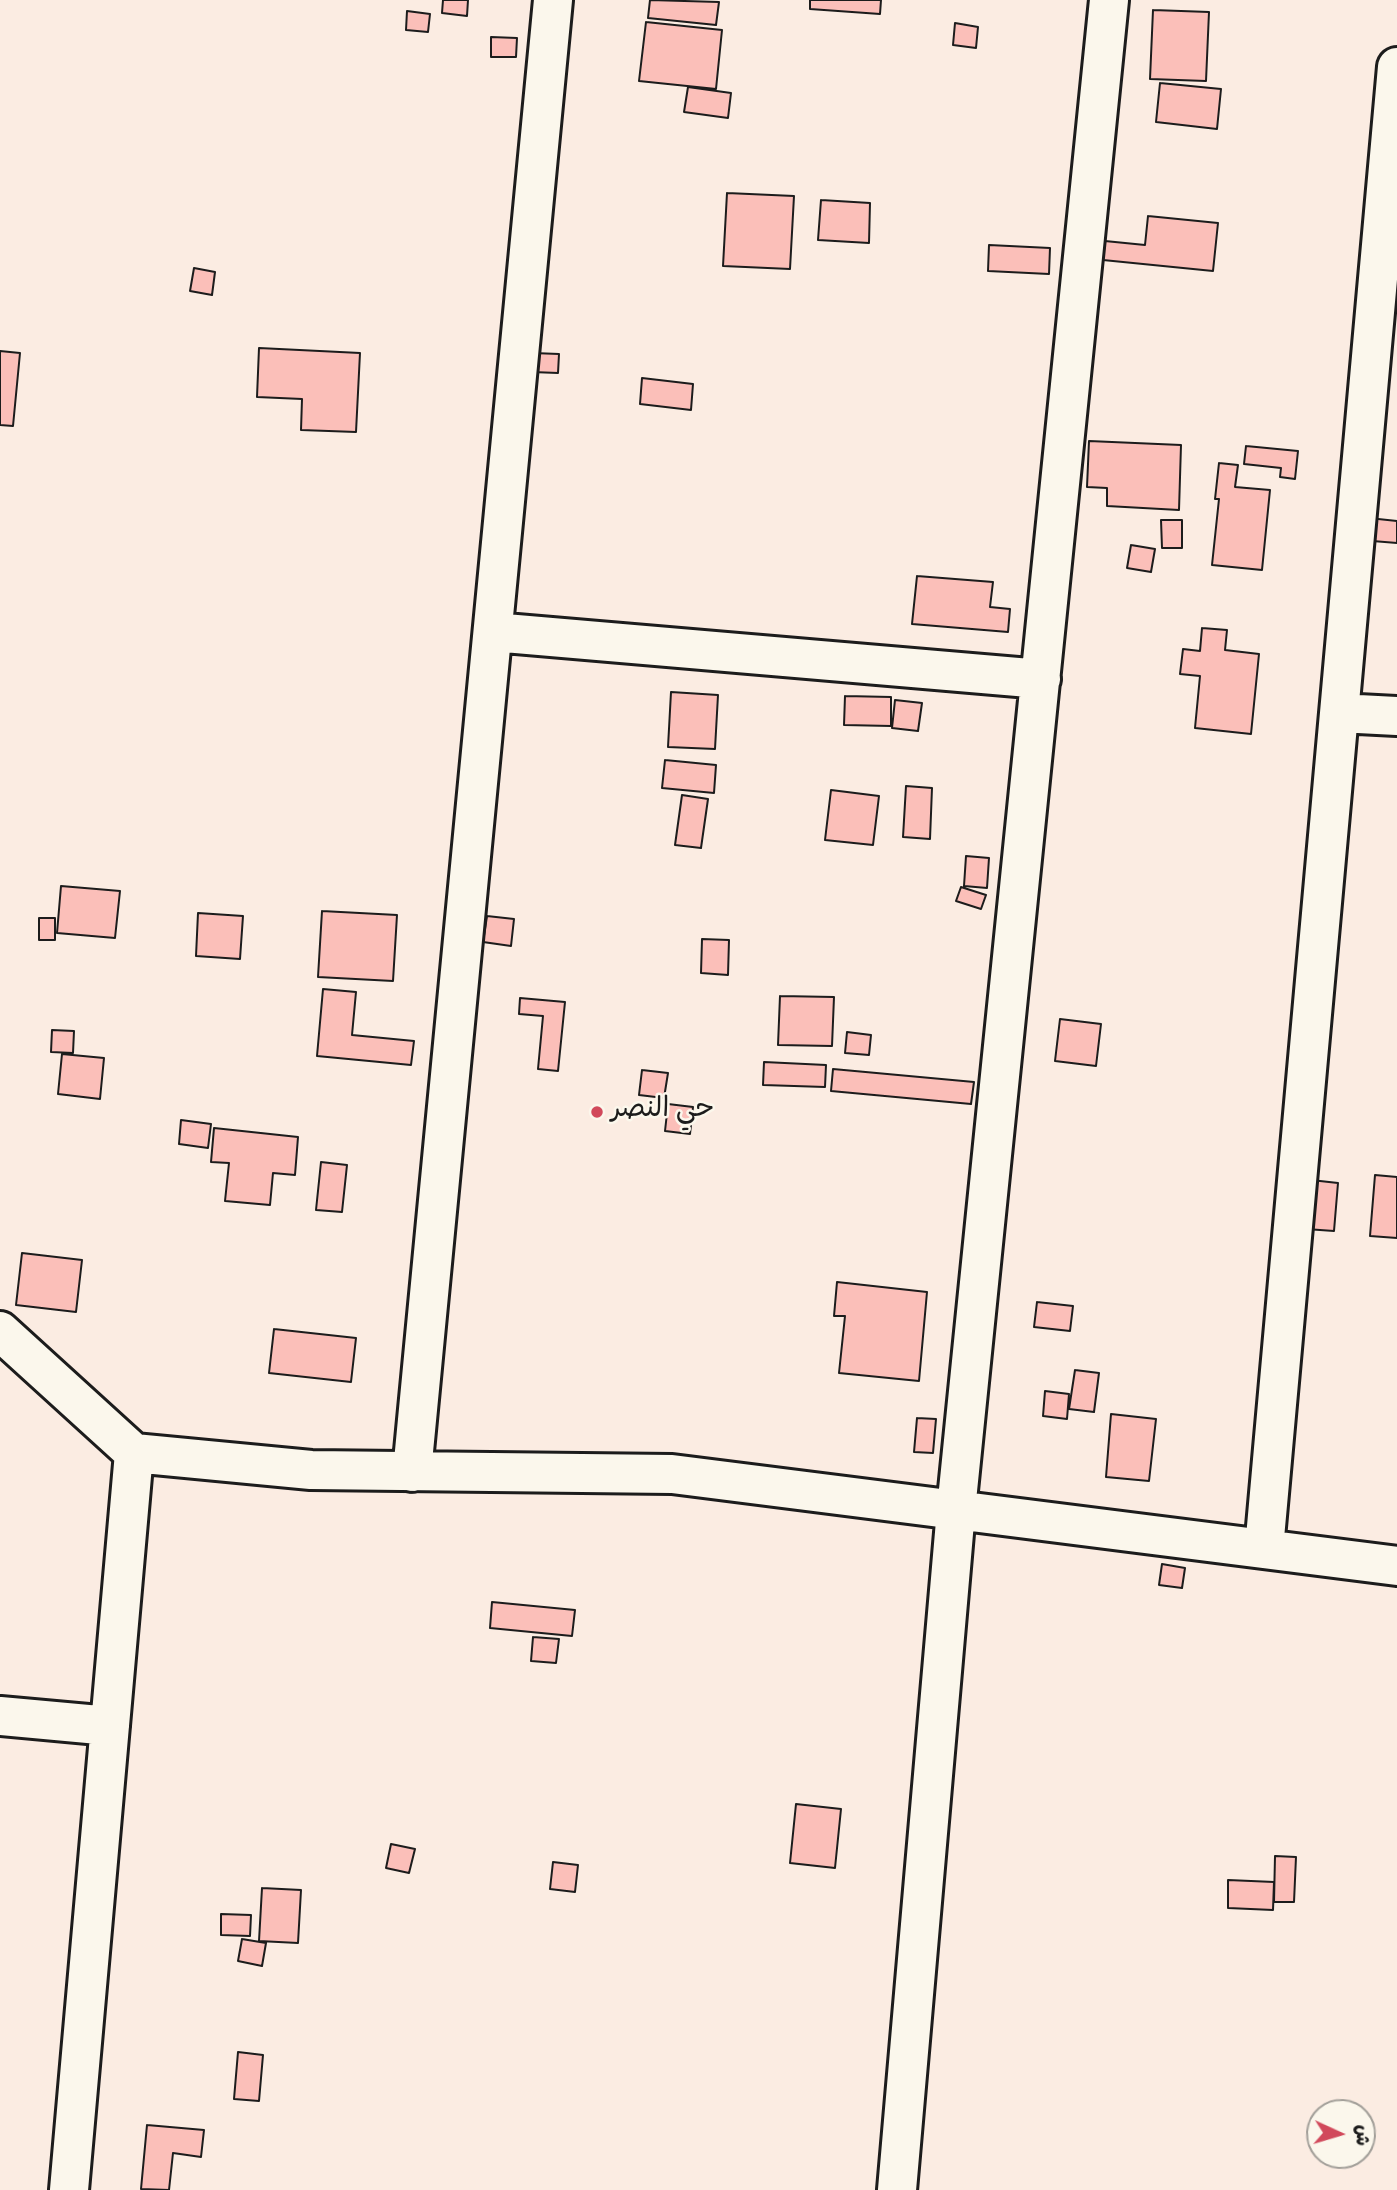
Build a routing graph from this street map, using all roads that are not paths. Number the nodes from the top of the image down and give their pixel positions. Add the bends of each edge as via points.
1 (554, 0) edge
2 (1109, 0) edge
3 (1397, 67) edge
4 (493, 632) junction
5 (1041, 679) junction
6 (1339, 713) junction
7 (1397, 716) edge
8 (0, 1331) edge
9 (134, 1453) junction
10 (412, 1472) junction
11 (956, 1510) junction
12 (1264, 1549) junction
13 (1397, 1566) edge
14 (0, 1716) edge
15 (110, 1726) junction
16 (69, 2190) edge
17 (897, 2190) edge

1 - 4 street
2 - 5 street
3 - 6 street
4 - 5 street
4 - 10 street
5 - 11 street
6 - 7 street
6 - 12 street
8 - 9 street
9 - 10 street via 311,1470
9 - 15 street
10 - 11 street via 672,1474
11 - 12 street
11 - 17 street
12 - 13 street
14 - 15 street
15 - 16 street

